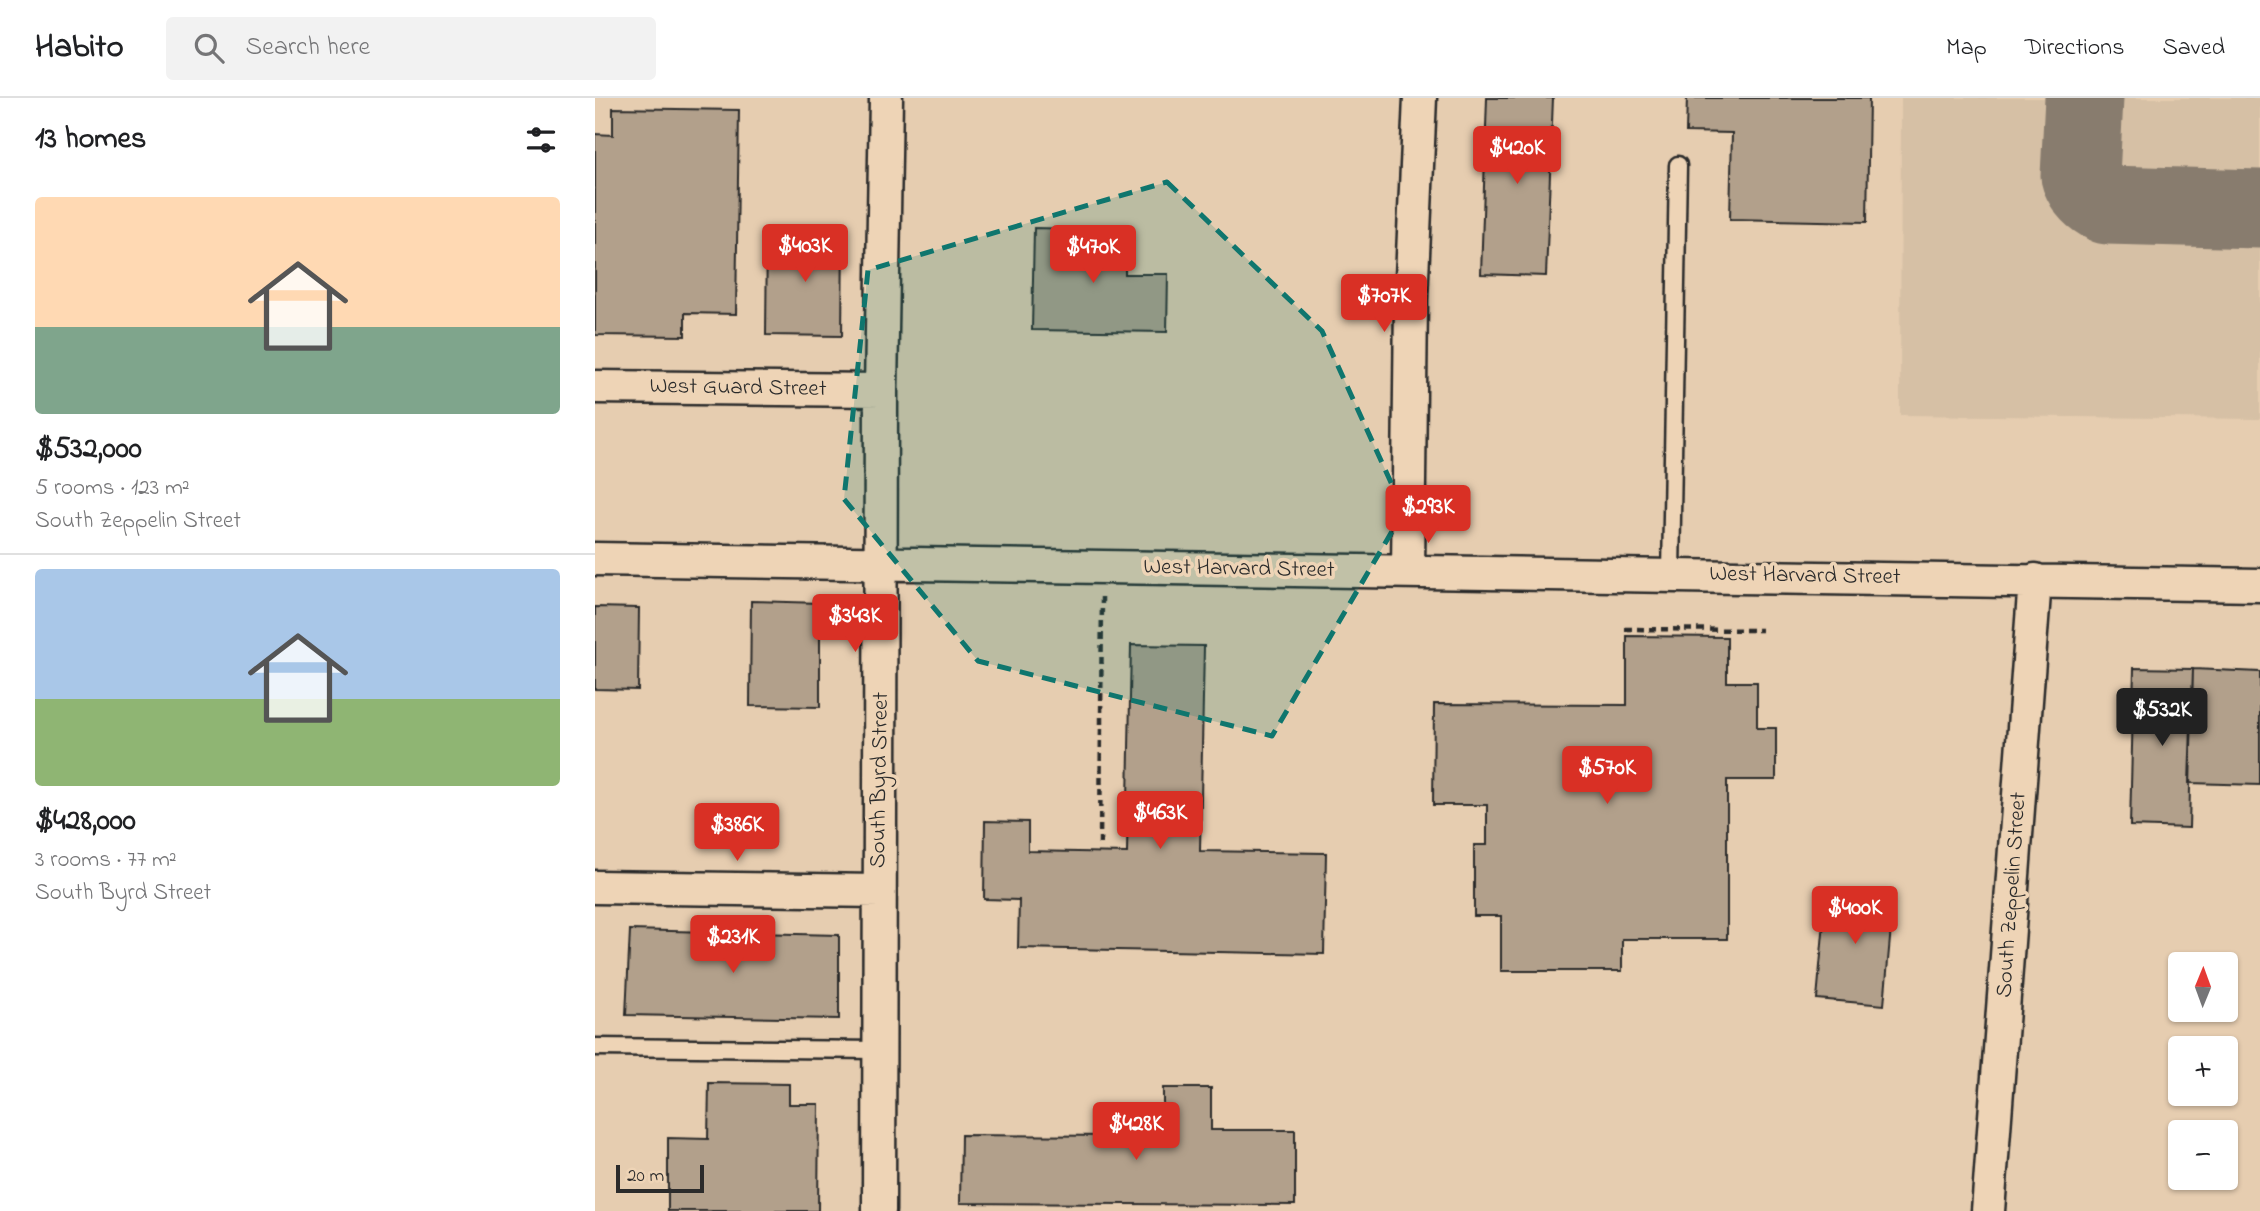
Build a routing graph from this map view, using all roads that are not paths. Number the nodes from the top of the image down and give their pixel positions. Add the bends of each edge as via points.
1 (886, 98) edge
2 (1420, 98) edge
3 (1678, 165) dead end
4 (595, 387) edge
5 (881, 390) junction
6 (595, 559) edge
7 (882, 564) junction
8 (1408, 571) junction
9 (1671, 574) junction
10 (2035, 580) junction
11 (2260, 585) edge
12 (595, 887) edge
13 (879, 891) junction
14 (595, 1047) edge
15 (880, 1050) junction
16 (879, 1211) edge
17 (1988, 1211) edge

1 - 5 street, South Byrd Street
2 - 8 street via 1411,300
3 - 9 lane
4 - 5 street, West Guard Street
5 - 7 street, South Byrd Street
6 - 7 street, West Harvard Street
7 - 8 street, West Harvard Street
7 - 13 street, South Byrd Street
8 - 9 street, West Harvard Street
9 - 10 street, West Harvard Street
10 - 11 street, West Harvard Street
10 - 17 street, South Zeppelin Street
12 - 13 street
13 - 15 street, South Byrd Street
14 - 15 lane
15 - 16 street, South Byrd Street

